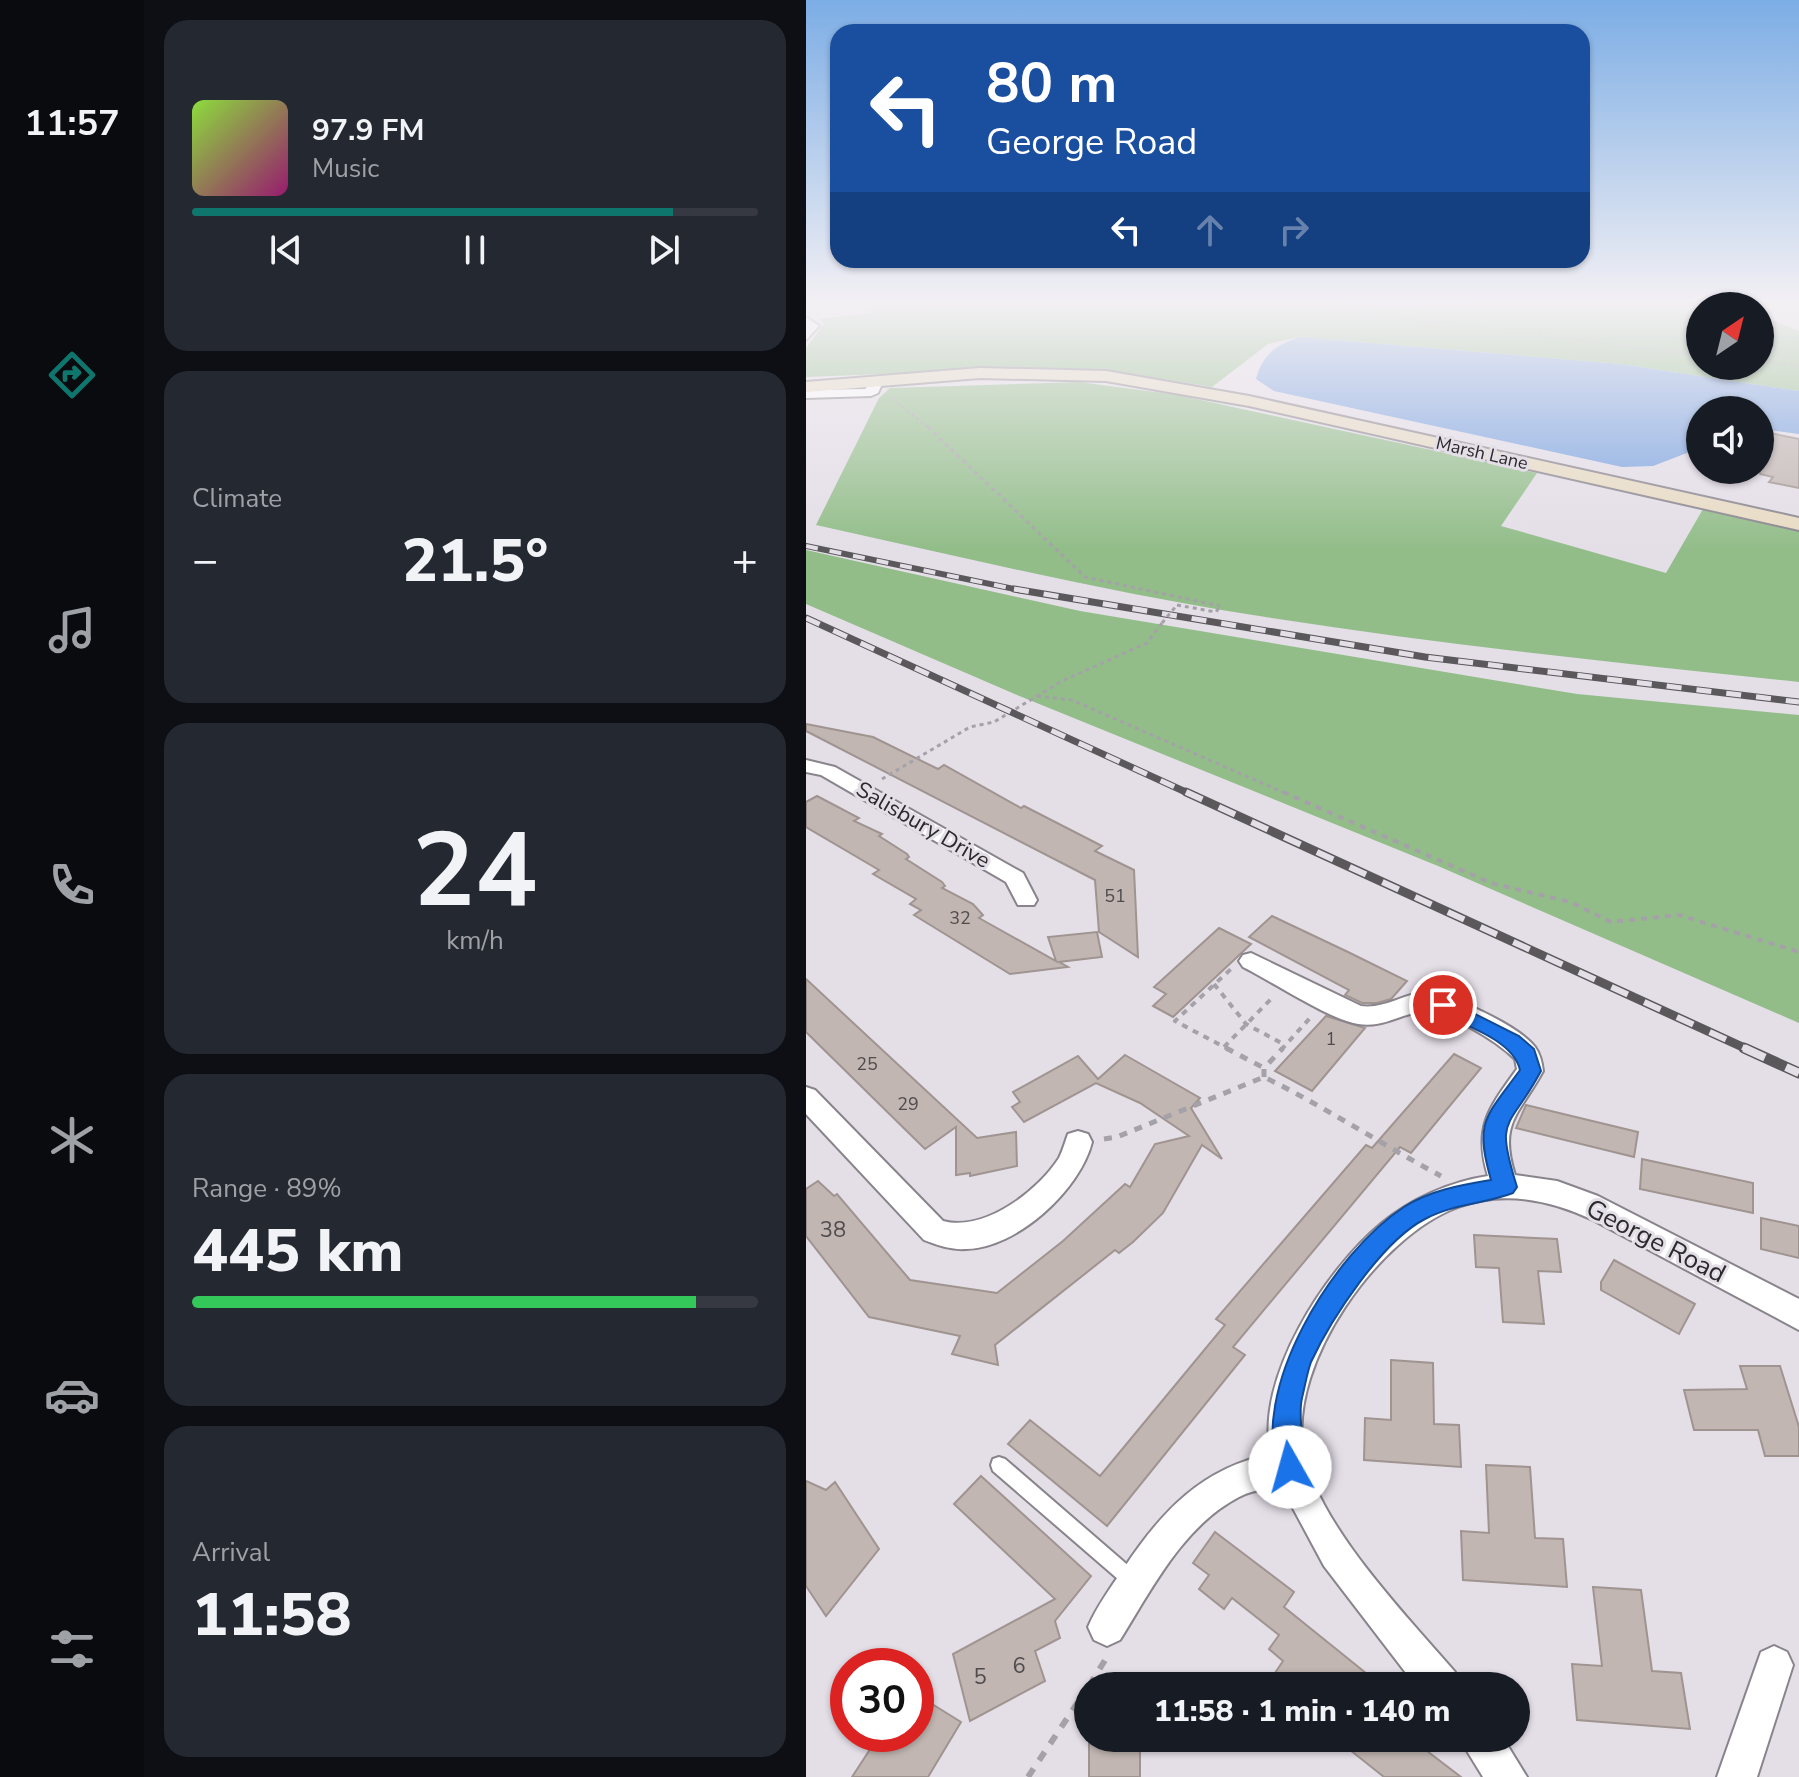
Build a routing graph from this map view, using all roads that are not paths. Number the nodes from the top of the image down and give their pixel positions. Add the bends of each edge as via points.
1 (914, 383) edge
2 (1154, 383) edge
3 (806, 387) edge
4 (874, 387) junction
5 (806, 394) edge
6 (1799, 524) edge
7 (806, 766) edge
8 (1026, 900) dead end
9 (1251, 961) road end
10 (806, 1097) edge
11 (1078, 1142) road end
12 (1505, 1187) junction
13 (1799, 1316) edge
14 (999, 1465) dead end
15 (1290, 1467) junction
16 (1136, 1583) junction
17 (1107, 1627) dead end
18 (1774, 1665) dead end
19 (1430, 1672) edge
20 (1489, 1752) edge
21 (1507, 1777) edge
22 (1737, 1777) edge

1 - 4 main road, Marsh Lane
2 - 6 main road, Marsh Lane
3 - 4 main road, Marsh Lane
4 - 5 street, Marsh Lane
7 - 8 street, Salisbury Drive via 828,771 1015,878
9 - 12 street via 1357,1015 1376,1018 1426,1001 1512,1041 1527,1055 1530,1071 1493,1125
10 - 11 street via 934,1231 948,1236 966,1237 1006,1226 1061,1176 1075,1159
12 - 13 street, George Road via 1538,1189 1587,1204
12 - 15 street, George Road via 1445,1198 1413,1213 1385,1236 1334,1300 1298,1361 1284,1417
14 - 16 lane
15 - 16 street via 1225,1485 1192,1513
15 - 19 street, George Road via 1360,1587
16 - 17 street
18 - 22 street
20 - 21 street

